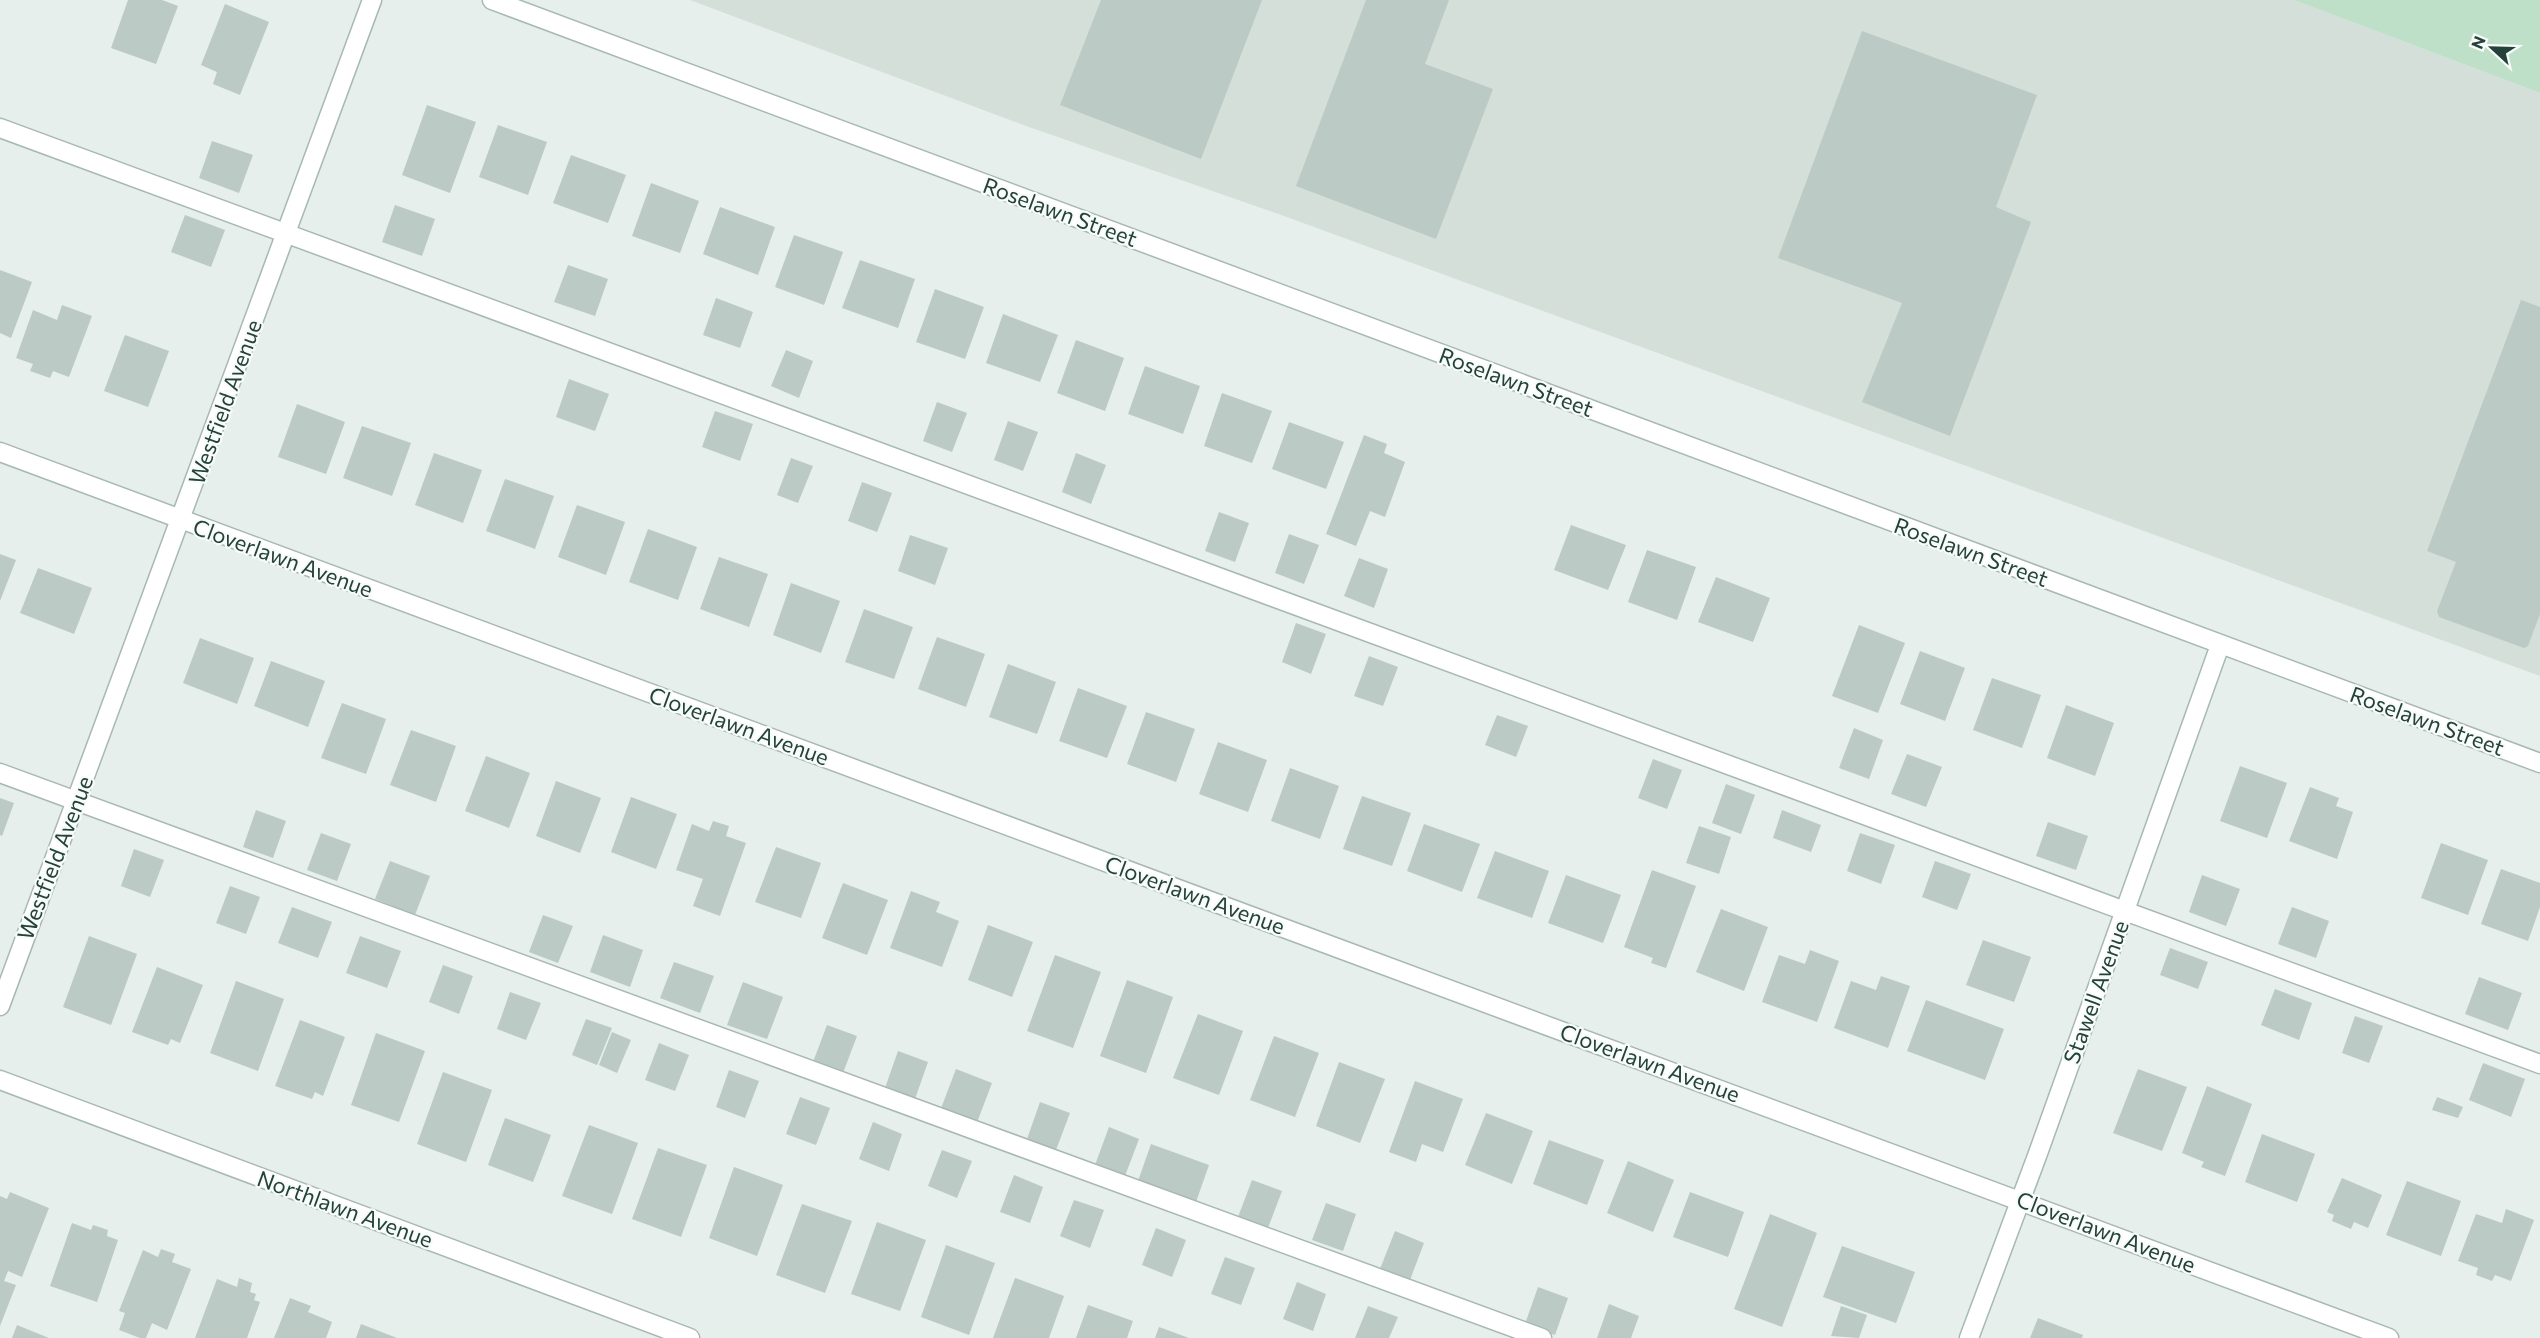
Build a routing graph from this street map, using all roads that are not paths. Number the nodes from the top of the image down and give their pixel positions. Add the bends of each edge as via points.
1 (372, 0) edge
2 (492, 0) edge
3 (0, 128) edge
4 (287, 233) junction
5 (0, 452) edge
6 (181, 520) junction
7 (2220, 645) junction
8 (2540, 763) edge
9 (0, 773) edge
10 (77, 801) junction
11 (2125, 911) junction
12 (0, 1006) edge
13 (2540, 1064) edge
14 (0, 1080) edge
15 (2020, 1200) junction
16 (690, 1338) edge
17 (1542, 1338) edge
18 (1969, 1338) edge
19 (2389, 1338) edge

1 - 4 street, Westfield Avenue
2 - 7 street, Roselawn Street
3 - 4 street
4 - 6 street, Westfield Avenue
4 - 11 street
5 - 6 street, Cloverlawn Avenue
6 - 10 street, Westfield Avenue
6 - 15 street, Cloverlawn Avenue
7 - 8 street, Roselawn Street
7 - 11 street, Stawell Avenue
9 - 10 street
10 - 12 street, Westfield Avenue
10 - 17 street
11 - 13 street
11 - 15 street, Stawell Avenue
14 - 16 street, Northlawn Avenue
15 - 18 street, Stawell Avenue
15 - 19 street, Cloverlawn Avenue

